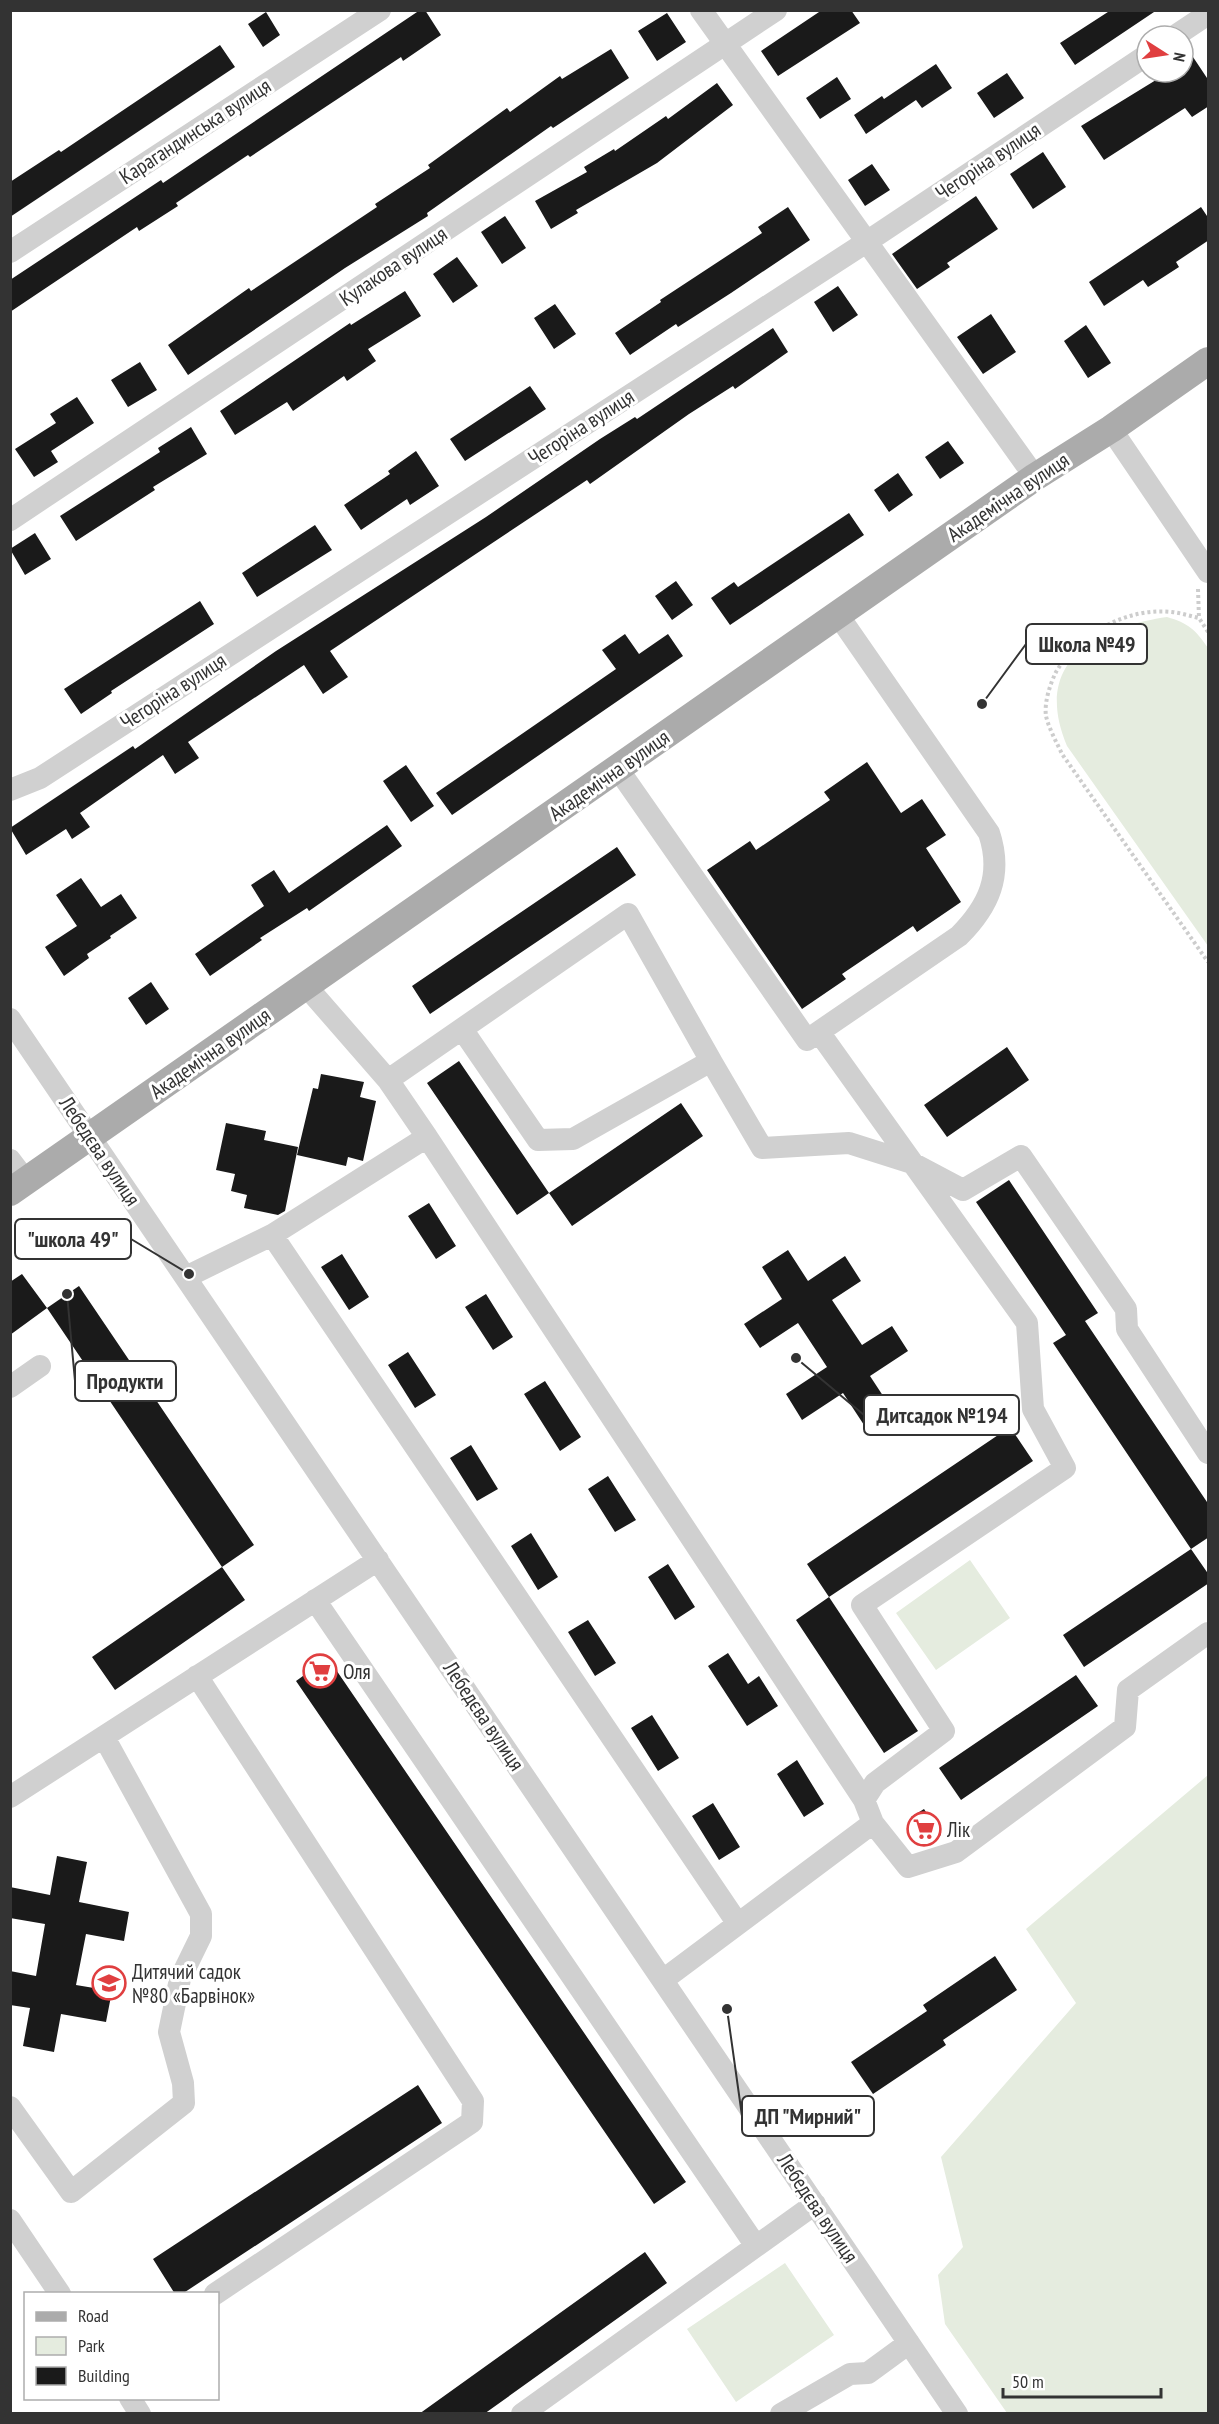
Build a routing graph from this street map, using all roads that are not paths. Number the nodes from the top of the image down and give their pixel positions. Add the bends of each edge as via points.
1 (380, 10) edge
2 (701, 10) edge
3 (776, 10) edge
4 (1209, 14) edge
5 (1194, 24) edge
6 (725, 44) junction
7 (1135, 63) edge
8 (868, 242) junction
9 (10, 252) edge
10 (1209, 361) edge
11 (1111, 429) junction
12 (1035, 477) junction
13 (10, 520) edge
14 (1209, 572) edge
15 (838, 615) junction
16 (618, 769) junction
17 (10, 790) edge
18 (306, 986) junction
19 (10, 1020) edge
20 (462, 1029) junction
21 (819, 1032) junction
22 (711, 1061) junction
23 (388, 1080) junction
24 (427, 1137) junction
25 (91, 1138) junction
26 (912, 1163) junction
27 (16, 1178) edge
28 (272, 1235) junction
29 (186, 1277) junction
30 (40, 1366) dead end
31 (10, 1387) edge
32 (1209, 1453) edge
33 (378, 1560) junction
34 (315, 1600) junction
35 (1209, 1633) edge
36 (197, 1676) junction
37 (104, 1737) junction
38 (10, 1797) edge
39 (864, 1800) junction
40 (873, 1823) junction
41 (738, 1924) junction
42 (663, 1980) junction
43 (10, 2107) edge
44 (815, 2204) junction
45 (10, 2220) edge
46 (756, 2246) junction
47 (59, 2292) edge
48 (218, 2292) edge
49 (909, 2343) junction
50 (131, 2400) edge
51 (140, 2414) edge
52 (522, 2414) edge
53 (781, 2414) edge
54 (957, 2414) edge

1 - 9 street, Карагандинська вулиця
2 - 6 street
3 - 6 street, Кулакова вулиця
4 - 5 street
6 - 8 street
6 - 13 street, Кулакова вулиця
7 - 8 street, Чегоріна вулиця
8 - 12 street
8 - 17 street, Чегоріна вулиця via 40,778
10 - 11 main road, Академічна вулиця
11 - 12 main road, Академічна вулиця
11 - 14 street
12 - 15 main road, Академічна вулиця
15 - 16 main road, Академічна вулиця
15 - 21 street via 988,833 994,849 994,867 986,904 959,936
16 - 18 main road, Академічна вулиця
16 - 21 street via 807,1041
18 - 23 street
18 - 25 main road, Академічна вулиця
19 - 25 street, Лебедєва вулиця
20 - 22 street via 538,1140 573,1139
20 - 22 street via 628,914
20 - 23 street
21 - 26 street
22 - 26 street via 762,1148 847,1153
23 - 24 street
24 - 28 street
24 - 39 street
25 - 27 main road, Академічна вулиця
25 - 29 street, Лебедєва вулиця
26 - 32 street via 963,1190 1021,1156 1126,1309 1127,1329
26 - 39 street via 1028,1323 1033,1409 1065,1468 862,1605 944,1731 875,1783
28 - 29 street
28 - 41 street
29 - 33 street, Лебедєва вулиця
30 - 31 street
33 - 34 street
33 - 42 street, Лебедєва вулиця
34 - 36 street
34 - 46 street
35 - 40 street via 1128,1690 1125,1726 956,1852 908,1867
36 - 37 street
36 - 48 street via 473,2102 471,2122
37 - 38 street
37 - 43 street via 201,1914 201,1936 180,1979 169,2032 183,2083 184,2103 71,2192
39 - 40 street
40 - 41 street
41 - 42 street
42 - 44 street, Лебедєва вулиця
44 - 46 street
44 - 49 street, Лебедєва вулиця
45 - 47 street
46 - 52 street
49 - 53 street via 868,2373 850,2374
49 - 54 street, Лебедєва вулиця
50 - 51 street

